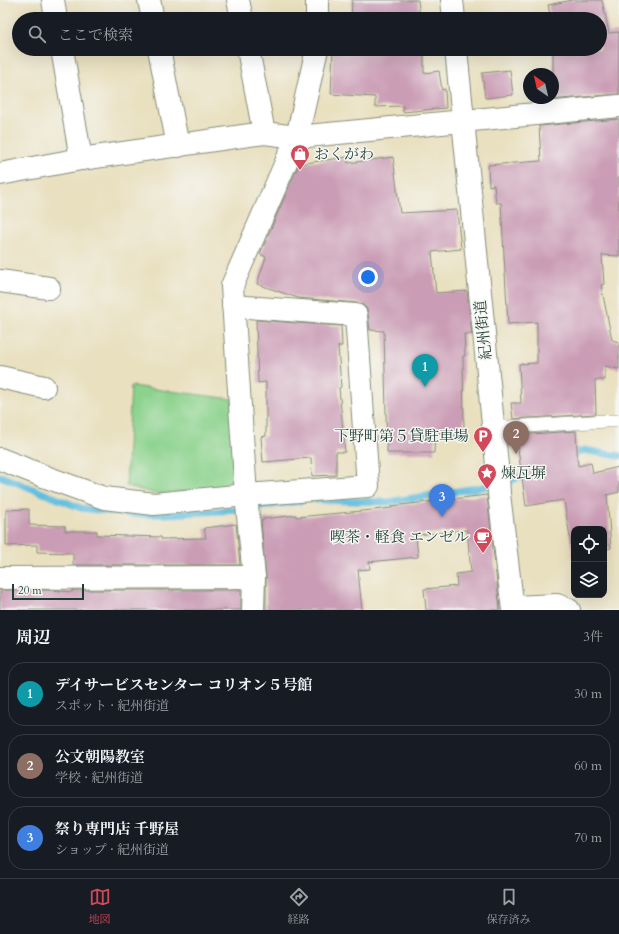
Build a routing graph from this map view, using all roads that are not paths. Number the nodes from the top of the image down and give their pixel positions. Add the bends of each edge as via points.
1 (53, 0) edge
2 (149, 0) edge
3 (238, 0) edge
4 (317, 0) edge
5 (452, 0) edge
6 (55, 12) edge
7 (152, 12) edge
8 (241, 12) edge
9 (317, 12) edge
10 (453, 12) edge
11 (63, 56) edge
12 (160, 56) edge
13 (249, 56) edge
14 (315, 56) edge
15 (457, 56) edge
16 (619, 106) edge
17 (463, 121) junction
18 (264, 133) junction
19 (298, 137) junction
20 (178, 146) junction
21 (81, 159) junction
22 (0, 174) edge
23 (0, 281) edge
24 (49, 288) dead end
25 (233, 306) junction
26 (0, 377) edge
27 (44, 387) dead end
28 (619, 421) edge
29 (493, 428) junction
30 (0, 459) edge
31 (246, 495) junction
32 (254, 577) junction
33 (0, 578) edge
34 (513, 609) edge
35 (253, 610) edge
36 (569, 610) edge

1 - 6 street
2 - 7 street
3 - 8 street
4 - 9 street
5 - 10 street
11 - 21 street
12 - 20 street
13 - 18 street
14 - 19 street
15 - 17 street, 紀州街道
16 - 17 street
17 - 19 street
17 - 29 street, 紀州街道
18 - 19 street
18 - 20 street
19 - 25 street via 232,286
20 - 21 street
21 - 22 street
23 - 24 street
25 - 31 street
25 - 31 street via 356,315 368,486
26 - 27 street
28 - 29 lane
29 - 34 street, 紀州街道
30 - 31 street via 104,498 154,504
31 - 32 street
32 - 33 street
32 - 35 street
34 - 36 street via 557,605

